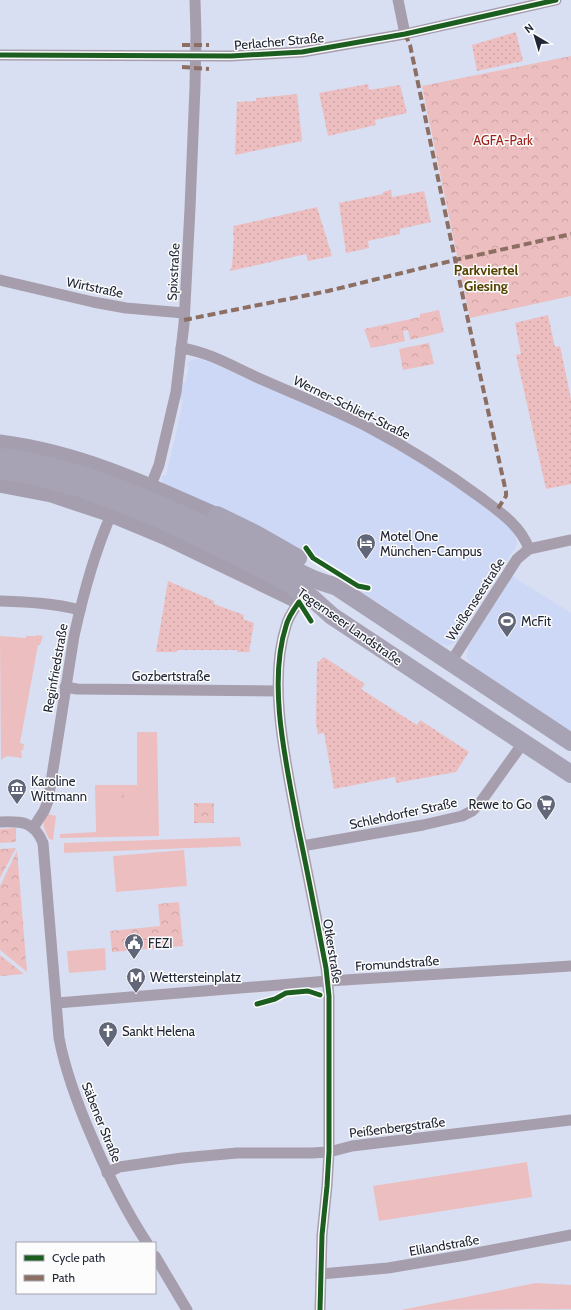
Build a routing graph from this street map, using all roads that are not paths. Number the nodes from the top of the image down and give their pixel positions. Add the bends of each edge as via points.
1 (195, 0) edge
2 (398, 0) edge
3 (556, 0) edge
4 (405, 34) junction
5 (0, 55) edge
6 (196, 56) junction
7 (0, 280) edge
8 (184, 313) junction
9 (181, 348) junction
10 (0, 442) edge
11 (0, 457) edge
12 (0, 470) edge
13 (0, 485) edge
14 (151, 486) junction
15 (111, 515) junction
16 (217, 515) joint
17 (571, 540) edge
18 (529, 549) junction
19 (337, 587) junction
20 (0, 601) edge
21 (298, 602) junction
22 (80, 610) junction
23 (332, 616) junction
24 (451, 662) junction
25 (65, 687) junction
26 (278, 691) junction
27 (571, 742) edge
28 (523, 743) junction
29 (571, 774) edge
30 (0, 822) edge
31 (33, 828) junction
32 (302, 846) junction
33 (571, 966) edge
34 (328, 981) junction
35 (57, 1003) junction
36 (571, 1120) edge
37 (329, 1152) junction
38 (107, 1173) junction
39 (571, 1235) edge
40 (146, 1242) edge
41 (156, 1258) edge
42 (321, 1274) junction
43 (187, 1310) edge
44 (320, 1310) edge

1 - 6 street, Spixstraße
2 - 4 street
3 - 4 street, Perlacher Straße
4 - 6 street, Perlacher Straße via 302,52
5 - 6 street, Perlacher Straße
6 - 8 street, Spixstraße
7 - 8 street, Wirtstraße via 126,308
8 - 9 street, Spixstraße
9 - 14 street, Spixstraße via 174,399 159,465
9 - 18 street, Werner-Schlierf-Straße via 214,358 332,410 391,440 466,487 497,510 515,525
10 - 14 main road via 65,454 106,467
11 - 19 highway, Tegernseer Landstraße via 60,468 113,485 224,534 312,578
12 - 23 highway, Tegernseer Landstraße via 78,488 153,516 277,577 312,598
13 - 15 main road, Tegernseer Landstraße via 51,495
14 - 16 main road
15 - 21 main road, Tegernseer Landstraße via 164,537
15 - 22 street, Reginfriedstraße
16 - 19 highway via 317,569
17 - 18 street
18 - 24 street, Weißenseestraße via 510,569
19 - 24 highway, Tegernseer Landstraße
20 - 22 street via 67,606
21 - 23 highway
21 - 26 street, Otkerstraße via 287,621 283,635
22 - 25 street, Reginfriedstraße
23 - 28 highway, Tegernseer Landstraße
24 - 27 highway, Tegernseer Landstraße
25 - 26 street, Gozbertstraße
25 - 31 street, Reginfriedstraße via 48,801
26 - 32 street, Otkerstraße via 282,734
28 - 29 highway, Tegernseer Landstraße
28 - 32 street, Schlehdorfer Straße via 480,803 462,816
30 - 31 street via 18,821
31 - 35 street via 43,843
32 - 34 street, Otkerstraße
33 - 34 street, Fromundstraße
34 - 35 street, Fromundstraße
34 - 37 street, Otkerstraße
35 - 38 street, Säbener Straße via 60,1044 71,1086
36 - 37 street, Peißenbergstraße via 352,1146
37 - 38 street, Peißenbergstraße via 237,1153 182,1158 119,1167
37 - 42 street, Otkerstraße
38 - 40 street, Säbener Straße
39 - 42 street, Elilandstraße via 427,1262
41 - 43 street
42 - 44 street, Otkerstraße

